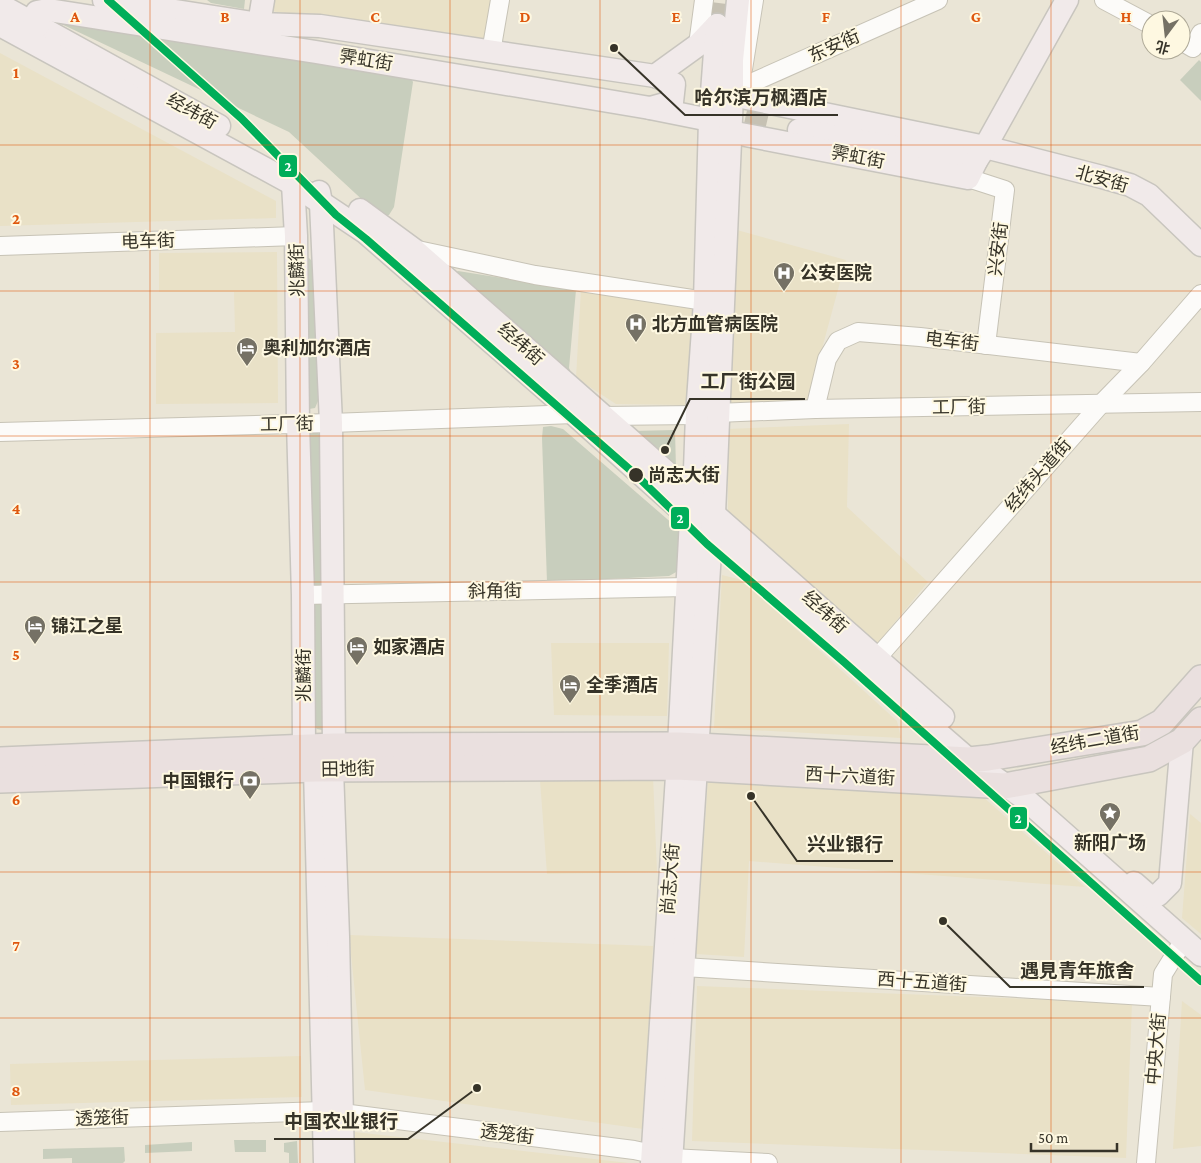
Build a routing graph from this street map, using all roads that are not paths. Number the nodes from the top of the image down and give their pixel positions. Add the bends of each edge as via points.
1 (110, 0) edge
2 (198, 0) edge
3 (264, 0) edge
4 (500, 0) edge
5 (704, 0) edge
6 (738, 0) edge
7 (754, 0) edge
8 (938, 0) edge
9 (1067, 0) edge
10 (1104, 0) edge
11 (0, 5) edge
12 (215, 18) junction
13 (1141, 20) edge
14 (259, 24) junction
15 (0, 25) edge
16 (38, 26) junction
17 (726, 26) junction
18 (698, 45) junction
19 (491, 52) junction
20 (736, 91) junction
21 (652, 93) junction
22 (710, 120) junction
23 (773, 125) tunnel mouth
24 (730, 132) junction
25 (976, 162) junction
26 (293, 184) junction
27 (320, 193) junction
28 (296, 236) junction
29 (1201, 245) edge
30 (0, 246) edge
31 (413, 249) junction
32 (1201, 294) edge
33 (705, 301) junction
34 (986, 345) junction
35 (1141, 363) junction
36 (1201, 402) edge
37 (1102, 404) junction
38 (815, 410) junction
39 (574, 414) junction
40 (707, 414) junction
41 (603, 416) junction
42 (331, 423) junction
43 (298, 424) junction
44 (0, 432) edge
45 (694, 496) junction
46 (714, 514) junction
47 (691, 519) junction
48 (711, 537) junction
49 (687, 587) junction
50 (303, 595) junction
51 (333, 595) junction
52 (876, 658) junction
53 (1201, 678) edge
54 (1201, 720) edge
55 (1182, 741) junction
56 (304, 747) junction
57 (687, 756) junction
58 (978, 759) junction
59 (0, 760) edge
60 (327, 762) junction
61 (0, 780) edge
62 (1015, 792) junction
63 (1193, 948) edge
64 (684, 967) junction
65 (1161, 997) junction
66 (333, 1112) junction
67 (0, 1122) edge
68 (662, 1160) edge
69 (325, 1163) edge
70 (343, 1163) edge
71 (768, 1163) edge
72 (1146, 1163) edge

1 - 12 main road, 霁虹街
2 - 12 main road
3 - 14 main road
4 - 19 street
5 - 18 street
6 - 17 main road
7 - 20 street, 尚志大街
8 - 20 street, 东安街
9 - 25 main road
10 - 13 street
11 - 16 main road, 经纬街
12 - 14 main road, 霁虹街
14 - 19 main road, 霁虹街 via 320,26
14 - 21 main road, 霁虹街 via 318,39
15 - 26 main road, 经纬街
16 - 21 main road, 霁虹街 via 34,17 37,12 48,10 316,52
16 - 27 main road, 经纬街 via 290,164
17 - 18 main road
17 - 20 main road, 尚志大街
17 - 22 main road, 尚志大街
18 - 21 main road
19 - 21 main road, 霁虹街
20 - 24 main road, 尚志大街
20 - 25 main road
21 - 22 main road, 霁虹街
22 - 33 main road, 尚志大街
23 - 25 main road, 霁虹街
24 - 25 main road, 霁虹街
24 - 40 main road, 尚志大街
25 - 29 main road, 北安街 via 1102,176 1130,185 1149,195
25 - 34 street, 兴安街 via 1004,190
26 - 27 main road, 经纬街
26 - 28 main road, 兆麟街
27 - 31 main road, 经纬街 via 362,212
27 - 39 main road, 经纬街
27 - 42 main road, 兆麟街
28 - 30 street, 电车街
28 - 43 main road, 兆麟街
31 - 33 street via 535,275
31 - 41 main road, 经纬街
32 - 35 street, 经纬头道街
33 - 40 main road, 尚志大街
34 - 35 street, 电车街
34 - 38 street, 电车街 via 858,332 838,341 827,359
35 - 37 street, 经纬头道街
36 - 37 street, 工厂街
37 - 38 street, 工厂街
37 - 52 street, 经纬头道街
38 - 40 street, 工厂街
39 - 42 street, 工厂街
39 - 47 main road, 经纬街
40 - 41 street, 工厂街
40 - 45 main road, 尚志大街
40 - 46 main road, 尚志大街
41 - 45 main road, 经纬街
42 - 43 street, 工厂街
42 - 51 main road, 兆麟街
43 - 44 street, 工厂街
43 - 50 main road, 兆麟街
45 - 46 main road, 经纬街
45 - 47 main road, 尚志大街
46 - 48 main road, 尚志大街
46 - 52 main road, 经纬街
47 - 48 main road, 经纬街
47 - 49 main road, 尚志大街
48 - 57 main road, 尚志大街
48 - 58 main road, 经纬街
49 - 51 street, 斜角街
49 - 57 main road, 尚志大街
50 - 51 street, 斜角街
50 - 56 main road, 兆麟街
51 - 60 main road, 兆麟街
52 - 58 main road, 经纬街
53 - 58 highway, 经纬二道街 via 1162,722 1142,733
54 - 55 highway, 经纬二道街
55 - 62 highway, 经纬二道街 via 1149,759
55 - 62 main road via 1170,884 1158,895 1150,897 1038,800
56 - 59 highway, 田地街
56 - 60 highway, 田地街
57 - 58 highway, 西十六道街
57 - 60 highway, 田地街
57 - 62 highway, 西十六道街
57 - 64 main road, 尚志大街
57 - 68 main road, 尚志大街
58 - 62 main road
60 - 61 highway, 田地街
60 - 66 main road, 兆麟街
62 - 63 main road
63 - 65 street, 中央大街 via 1163,974
64 - 65 street, 西十五道街
64 - 68 main road, 尚志大街
65 - 72 street, 中央大街
66 - 67 street, 透笼街
66 - 68 street, 透笼街 via 634,1150
66 - 69 main road, 兆麟街
66 - 70 main road, 兆麟街
68 - 71 street, 透笼街

